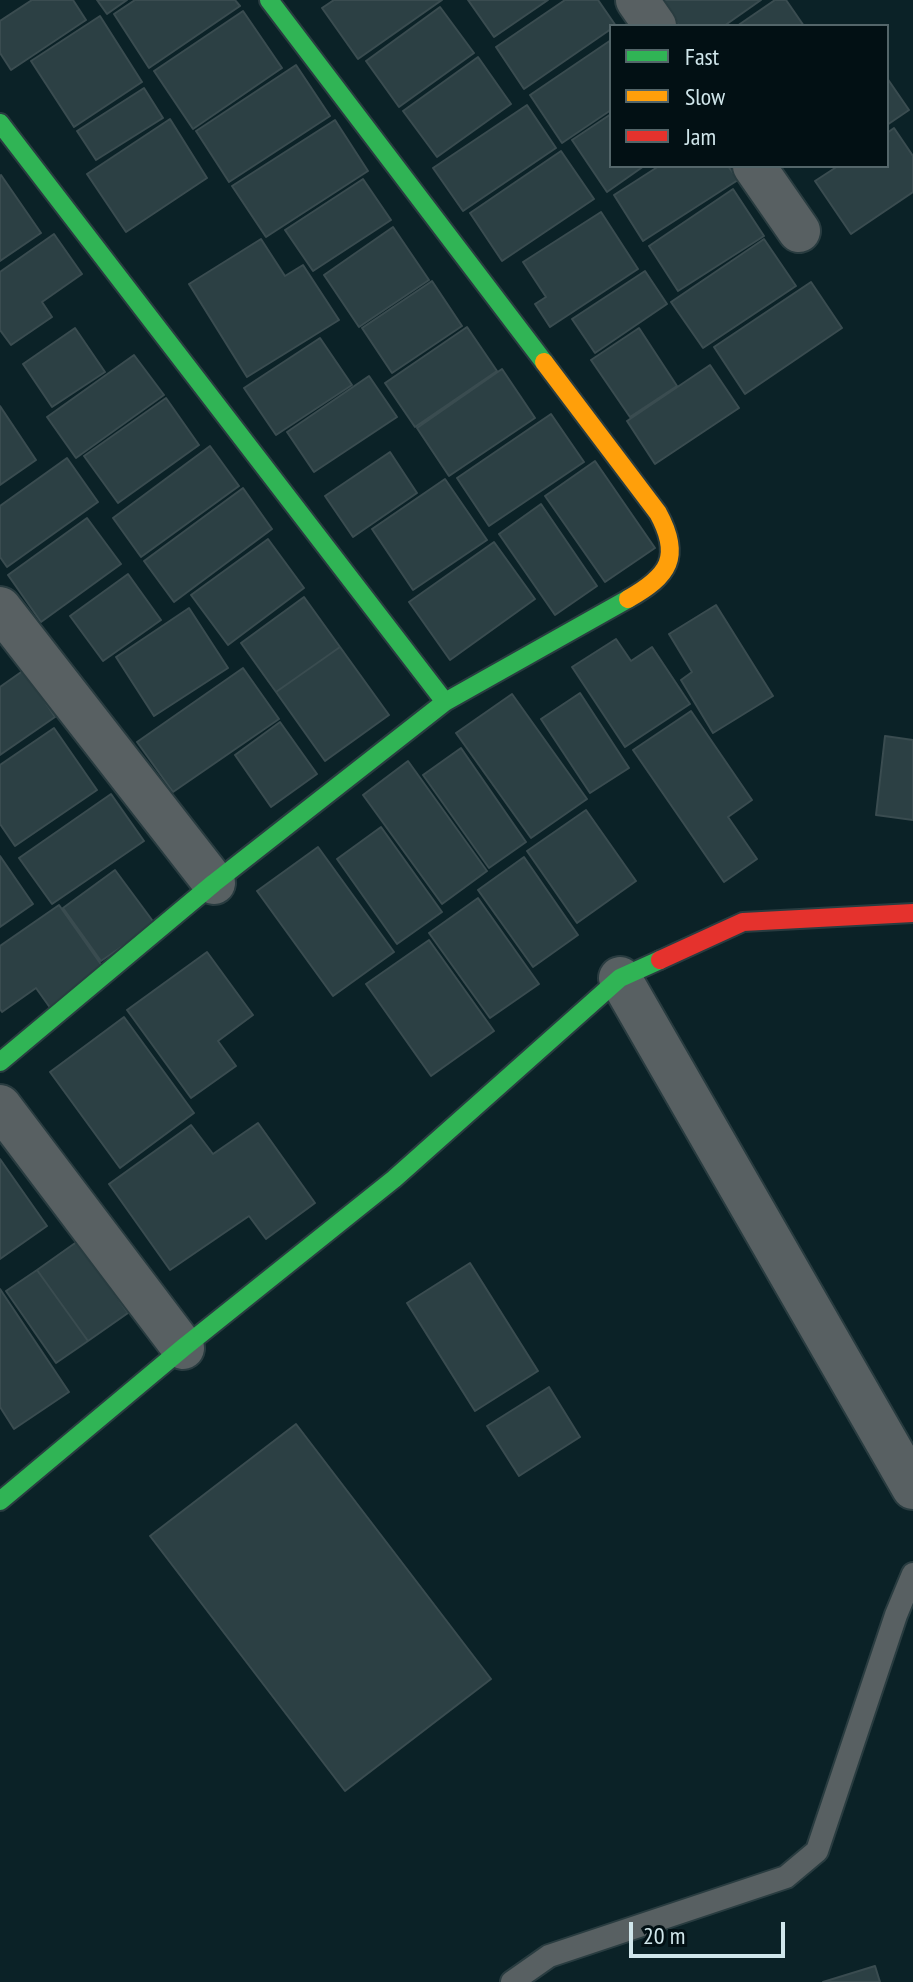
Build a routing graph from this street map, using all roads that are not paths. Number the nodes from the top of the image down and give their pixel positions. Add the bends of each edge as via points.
1 (269, 0) edge
2 (637, 0) edge
3 (654, 24) edge
4 (0, 123) edge
5 (755, 168) edge
6 (799, 231) dead end
7 (0, 608) edge
8 (445, 702) junction
9 (214, 883) junction
10 (913, 913) edge
11 (620, 978) junction
12 (0, 1062) edge
13 (0, 1106) edge
14 (183, 1348) junction
15 (913, 1488) edge
16 (0, 1501) edge
17 (913, 1574) edge
18 (512, 1982) edge

1 - 8 street via 671,535 672,559 660,580
2 - 3 street
4 - 8 street
5 - 6 street
7 - 9 street
8 - 9 street
9 - 12 street
10 - 11 street via 743,922
11 - 14 street via 394,1179
11 - 15 street
13 - 14 street
14 - 16 street
17 - 18 lane via 817,1851 786,1877 549,1956

